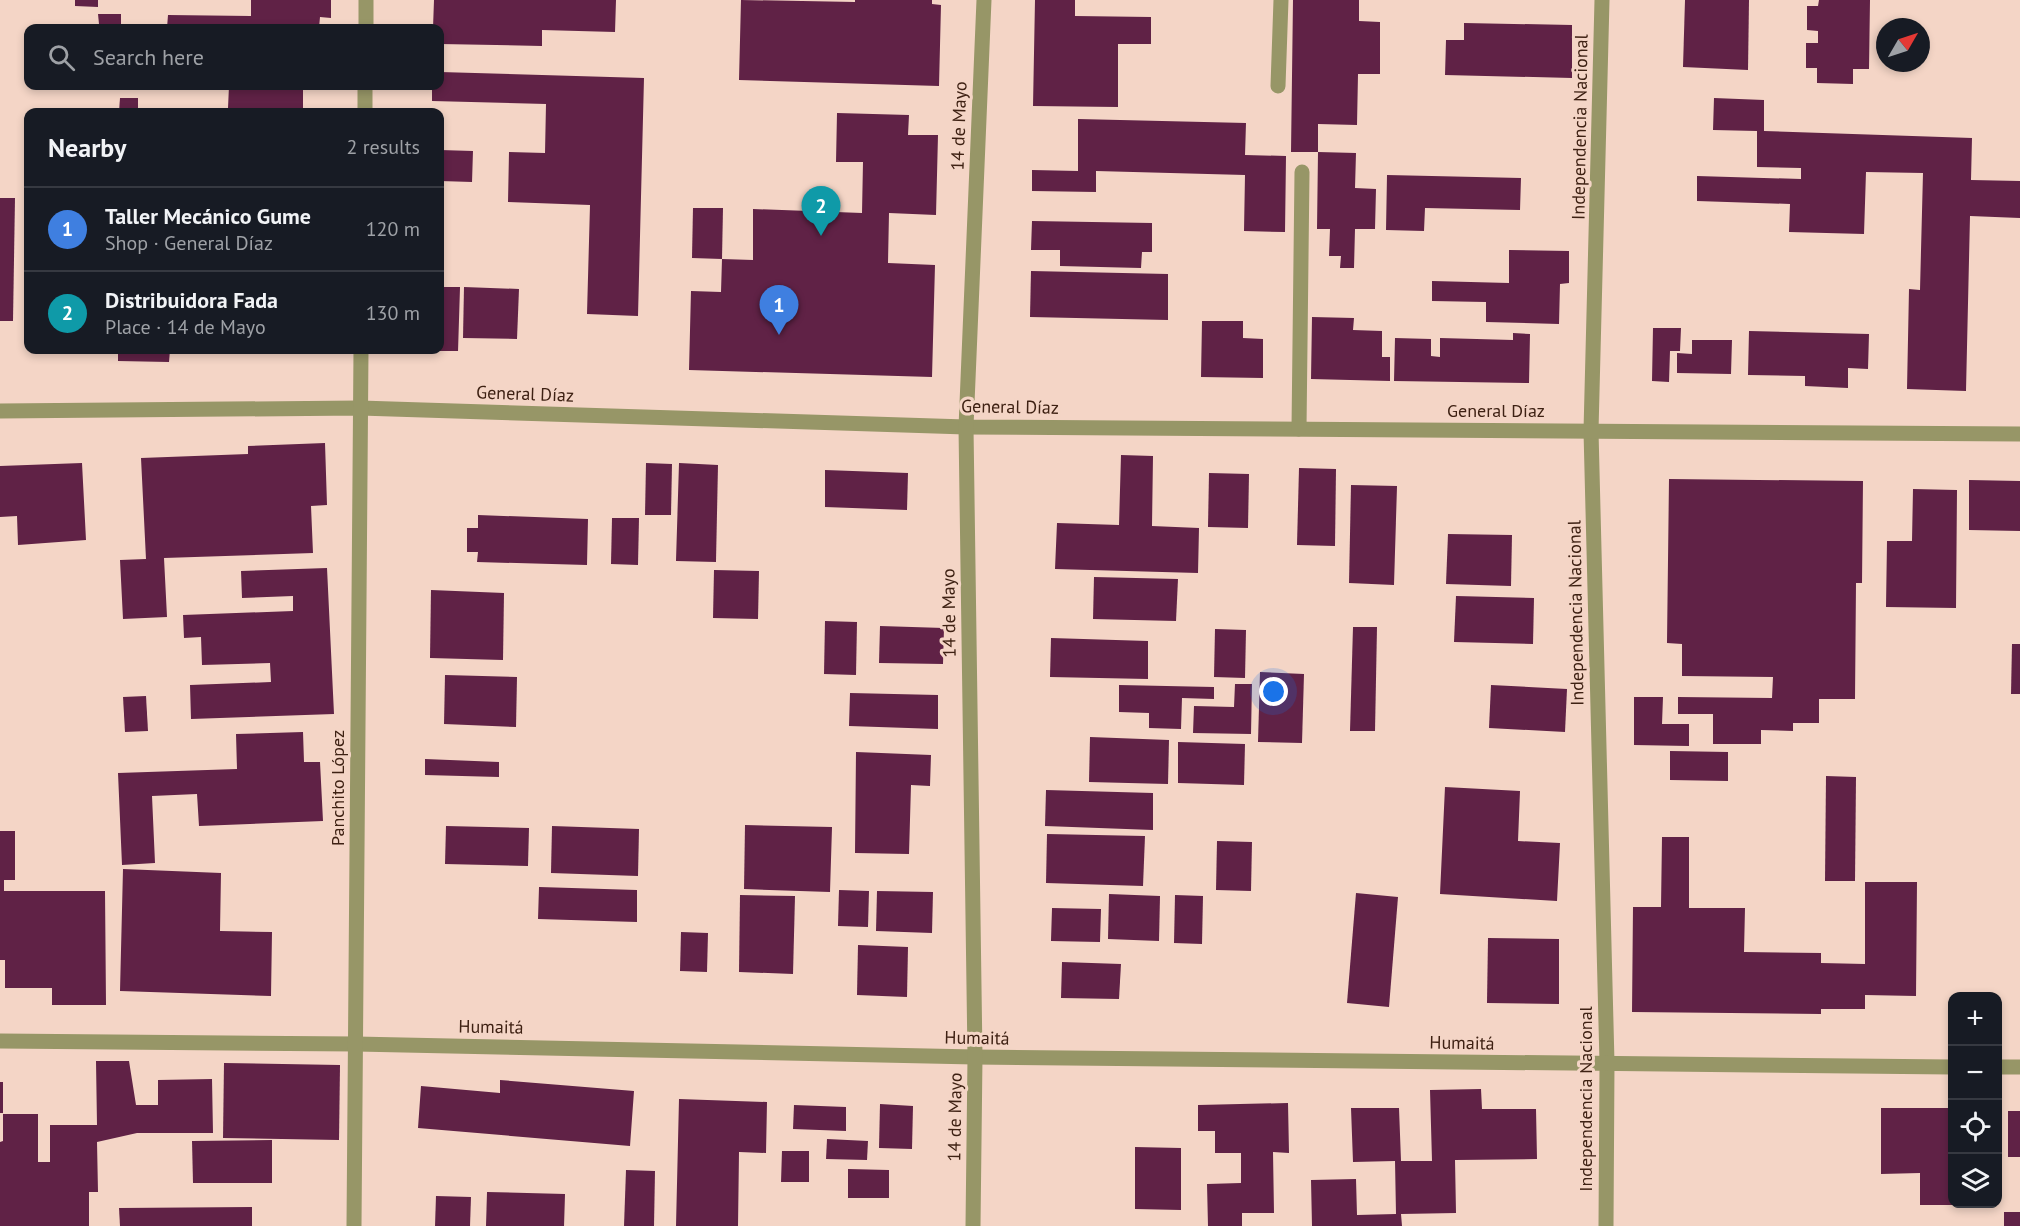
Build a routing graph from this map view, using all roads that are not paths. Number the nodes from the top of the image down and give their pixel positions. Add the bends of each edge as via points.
1 (366, 0) edge
2 (984, 0) edge
3 (1281, 0) edge
4 (1602, 0) edge
5 (366, 24) edge
6 (1278, 86) dead end
7 (365, 90) edge
8 (365, 108) edge
9 (1302, 172) dead end
10 (361, 354) edge
11 (360, 408) junction
12 (0, 411) edge
13 (966, 427) junction
14 (1299, 429) junction
15 (1591, 431) junction
16 (2020, 434) edge
17 (0, 1041) edge
18 (356, 1044) junction
19 (975, 1057) junction
20 (1607, 1063) junction
21 (1948, 1066) edge
22 (2002, 1067) edge
23 (2020, 1067) edge
24 (354, 1226) edge
25 (973, 1226) edge
26 (1606, 1226) edge

1 - 5 street
2 - 13 street, 14 de Mayo
3 - 6 street
4 - 15 street, Independencia Nacional
7 - 8 street
9 - 14 street
10 - 11 street, Panchito López
11 - 12 street, General Díaz
11 - 13 street, General Díaz
11 - 18 street, Panchito López
13 - 14 street, General Díaz
13 - 19 street, 14 de Mayo
14 - 15 street, General Díaz
15 - 16 street, General Díaz
15 - 20 street, Independencia Nacional
17 - 18 street, Humaitá
18 - 19 street, Humaitá
18 - 24 street, Panchito López
19 - 20 street, Humaitá
19 - 25 street, 14 de Mayo
20 - 21 street, Humaitá
20 - 26 street, Independencia Nacional
22 - 23 street

